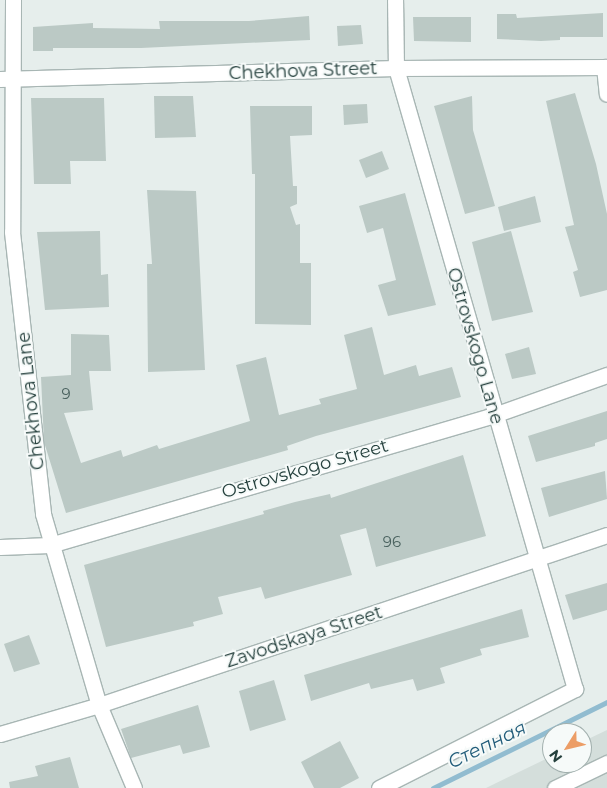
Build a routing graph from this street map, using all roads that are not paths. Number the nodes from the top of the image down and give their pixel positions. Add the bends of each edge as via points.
1 (13, 0) edge
2 (395, 0) edge
3 (605, 67) edge
4 (396, 68) junction
5 (7, 79) edge
6 (607, 94) edge
7 (6, 232) edge
8 (607, 375) edge
9 (494, 415) junction
10 (607, 535) edge
11 (50, 545) junction
12 (0, 547) edge
13 (535, 560) junction
14 (99, 705) junction
15 (0, 734) edge
16 (607, 764) edge
17 (134, 788) edge
18 (379, 788) edge
19 (555, 788) edge

1 - 5 street, Chekhova Lane
2 - 4 street, Ostrovskogo Lane
3 - 4 street, Chekhova Street
3 - 6 street
4 - 5 street, Chekhova Street
4 - 9 street, Ostrovskogo Lane
5 - 7 street, Chekhova Lane
7 - 11 street, Chekhova Lane via 43,514
8 - 9 street, Ostrovskogo Street
9 - 11 street, Ostrovskogo Street
9 - 13 street, Ostrovskogo Lane
10 - 13 street, Zavodskaya Street
11 - 12 street, Ostrovskogo Street
11 - 14 street, Chekhova Lane
13 - 14 street, Zavodskaya Street
13 - 18 street, Ostrovskogo Lane via 575,689
14 - 15 street, Zavodskaya Street
14 - 17 street, Chekhova Lane
16 - 19 street

